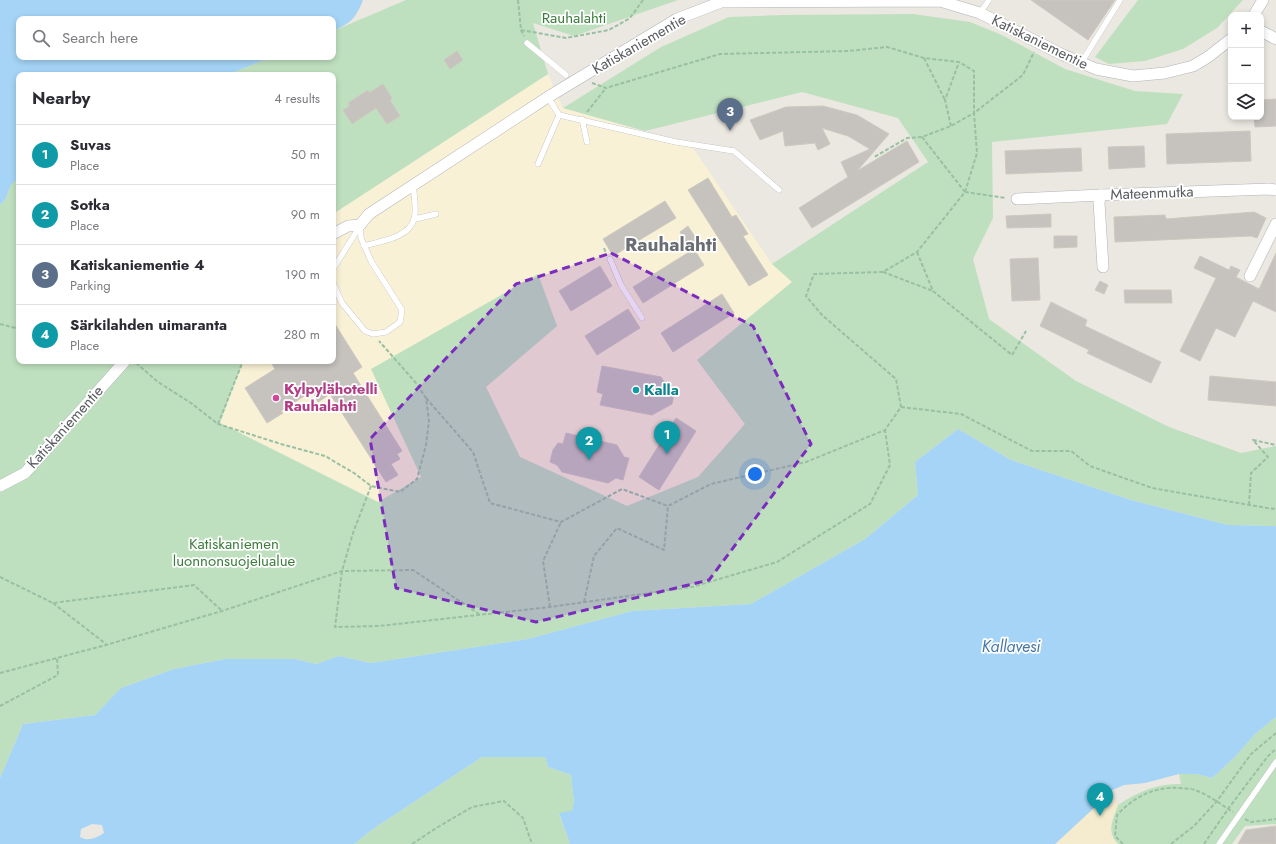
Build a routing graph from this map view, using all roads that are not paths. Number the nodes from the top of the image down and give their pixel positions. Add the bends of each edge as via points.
1 (989, 0) edge
2 (1120, 0) edge
3 (1263, 0) edge
4 (1256, 12) edge
5 (980, 13) junction
6 (1264, 33) edge
7 (1276, 39) edge
8 (1228, 41) edge
9 (527, 43) road end
10 (1081, 62) junction
11 (566, 75) dead end
12 (548, 97) junction
13 (559, 115) junction
14 (582, 119) junction
15 (586, 142) dead end
16 (538, 164) dead end
17 (413, 185) junction
18 (779, 190) dead end
19 (1276, 190) edge
20 (1101, 195) junction
21 (1018, 199) road end
22 (436, 214) dead end
23 (415, 219) junction
24 (1276, 224) edge
25 (360, 226) junction
26 (336, 232) edge
27 (364, 246) junction
28 (610, 259) dead end
29 (336, 264) edge
30 (1103, 267) dead end
31 (1250, 276) dead end
32 (336, 290) edge
33 (642, 318) dead end
34 (122, 364) edge
35 (0, 486) edge
36 (1276, 762) edge
37 (1219, 844) edge

1 - 5 lane
2 - 10 lane
3 - 4 street
5 - 10 street, Katiskaniementie
5 - 12 street, Katiskaniementie via 940,1 721,2 677,19
6 - 7 street
8 - 10 street, Katiskaniementie via 1193,66 1165,73 1133,76 1096,69
9 - 11 lane
12 - 13 lane
12 - 17 street, Katiskaniementie
13 - 14 lane
13 - 16 lane
14 - 15 lane
14 - 18 lane via 639,135 734,151
17 - 23 lane
17 - 25 street, Katiskaniementie via 369,214
19 - 20 street, Mateenmutka
20 - 21 street
20 - 30 street, Mateenmutka via 1099,202
22 - 23 lane
23 - 27 lane via 410,228 401,235
24 - 31 street
25 - 26 street via 348,226
25 - 27 lane
25 - 29 lane
27 - 32 lane via 402,310 400,322 386,332 373,334 365,331 342,303
28 - 33 lane via 621,285
34 - 35 street, Katiskaniementie via 25,473
36 - 37 lane

